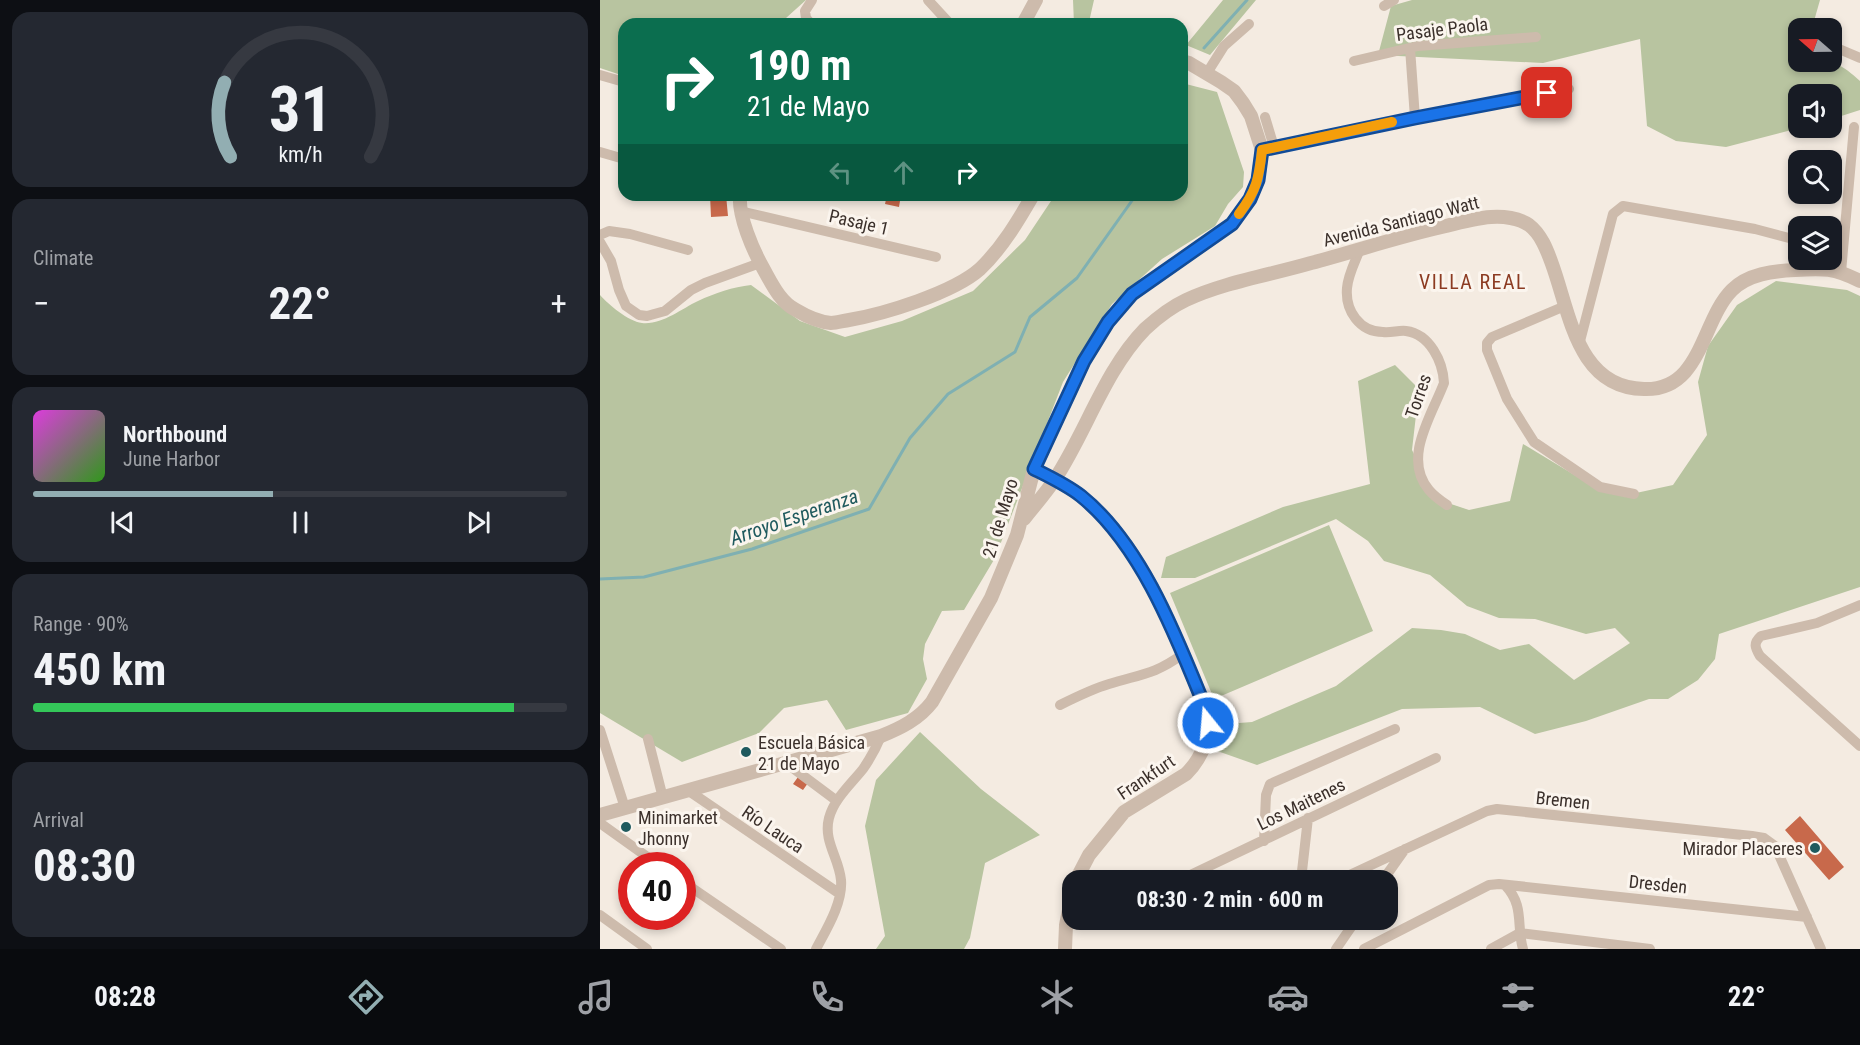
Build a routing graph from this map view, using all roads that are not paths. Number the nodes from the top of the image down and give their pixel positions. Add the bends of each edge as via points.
1 (812, 0) edge
2 (928, 0) edge
3 (1036, 0) edge
4 (807, 18) edge
5 (944, 18) edge
6 (1026, 18) edge
7 (1249, 24) dead end
8 (1536, 37) dead end
9 (1410, 48) junction
10 (1842, 50) edge
11 (1860, 58) edge
12 (1354, 61) dead end
13 (1188, 63) edge
14 (1207, 73) junction
15 (600, 75) edge
16 (618, 80) edge
17 (1569, 89) dead end
18 (1265, 117) dead end
19 (1415, 118) junction
20 (1854, 127) dead end
21 (1268, 148) junction
22 (600, 152) edge
23 (618, 157) edge
24 (740, 201) edge
25 (1030, 201) edge
26 (740, 211) junction
27 (600, 235) edge
28 (1788, 238) edge
29 (600, 242) edge
30 (1360, 249) junction
31 (688, 250) dead end
32 (1342, 254) junction
33 (936, 257) dead end
34 (760, 263) junction
35 (1841, 272) junction
36 (1349, 277) junction
37 (1860, 281) edge
38 (1565, 306) junction
39 (1579, 345) junction
40 (1034, 469) junction
41 (1055, 479) junction
42 (1634, 495) dead end
43 (1447, 506) dead end
44 (1021, 523) junction
45 (1860, 606) edge
46 (1183, 654) junction
47 (1060, 705) dead end
48 (1395, 729) dead end
49 (600, 730) edge
50 (880, 736) junction
51 (648, 739) dead end
52 (1860, 746) edge
53 (1436, 758) dead end
54 (786, 763) junction
55 (689, 791) junction
56 (663, 798) junction
57 (837, 801) junction
58 (625, 808) junction
59 (600, 815) edge
60 (1308, 818) junction
61 (600, 823) edge
62 (1264, 841) junction
63 (1405, 849) junction
64 (640, 852) edge
65 (1081, 870) edge
66 (1214, 870) edge
67 (1302, 870) edge
68 (1360, 870) edge
69 (1390, 870) edge
70 (1505, 885) junction
71 (1525, 886) junction
72 (696, 891) edge
73 (840, 894) junction
74 (600, 915) edge
75 (1807, 917) junction
76 (1521, 921) junction
77 (1066, 930) edge
78 (1349, 930) edge
79 (1520, 933) junction
80 (647, 949) edge
81 (782, 949) edge
82 (816, 949) edge
83 (1065, 949) edge
84 (1336, 949) edge
85 (1364, 949) edge
86 (1491, 949) edge
87 (1523, 949) edge
88 (1650, 949) edge
89 (1821, 949) edge

1 - 4 street via 805,11
2 - 5 street
3 - 6 street
7 - 14 street via 1224,46
8 - 9 street, Pasaje Paola
9 - 12 street, Pasaje Paola
9 - 19 street
10 - 11 street
13 - 14 street, 21 de Mayo
14 - 21 street, 21 de Mayo via 1234,91
15 - 16 street
17 - 19 street
18 - 21 street, 21 de Mayo
19 - 21 street
20 - 35 street
21 - 40 street, 21 de Mayo via 1250,199 1232,224 1132,294 1108,322 1084,361
22 - 23 street
24 - 26 street
25 - 34 street via 1015,226 978,270 939,292 874,316 831,323 810,317 783,300
26 - 33 street, Pasaje 1
26 - 34 street
27 - 31 street via 609,231 630,234
28 - 39 street via 1623,206 1613,214
29 - 34 street via 611,261 626,306 639,315 665,311 691,290
30 - 32 street, Avenida Santiago Watt
30 - 36 street, Torres
30 - 38 street, Avenida Santiago Watt via 1467,221 1510,218 1528,225 1545,246
32 - 36 street, Torres
32 - 41 street, Avenida Santiago Watt via 1189,299 1157,319 1119,365
35 - 37 street, Avenida Santiago Watt
35 - 39 street, Avenida Santiago Watt via 1821,268 1781,270 1743,281 1719,306 1693,362 1678,379 1665,386 1646,390 1625,387 1606,378 1592,366
36 - 43 street, Torres via 1347,302 1363,327 1419,334 1440,362 1444,383 1418,448 1420,471 1428,490
38 - 39 street, Avenida Santiago Watt
38 - 42 street via 1492,337 1487,350 1507,399 1534,442 1600,487
40 - 41 street, Frankfurt
40 - 44 street, 21 de Mayo
41 - 44 street, Avenida Santiago Watt
41 - 46 street, Frankfurt via 1080,495 1121,539 1151,588
44 - 50 street, 21 de Mayo via 991,598 932,702 913,720
45 - 52 street via 1817,623 1761,636 1755,647 1760,656
46 - 47 street via 1151,673 1108,684
46 - 65 street, Frankfurt via 1207,712 1208,735 1201,755 1186,774 1124,812
48 - 62 street via 1270,784
49 - 58 street
50 - 54 street, 21 de Mayo
50 - 57 street via 863,768
51 - 56 street
53 - 60 street, Los Maitenes
54 - 55 street, 21 de Mayo
54 - 57 street
55 - 56 street, 21 de Mayo
55 - 73 street, Río Lauca
56 - 58 street, 21 de Mayo
57 - 73 street via 827,834 841,879
58 - 59 street, 21 de Mayo
60 - 62 street, Los Maitenes
60 - 67 street
61 - 64 street
62 - 66 street, Los Maitenes
63 - 68 street
63 - 69 street, Bremen
63 - 75 street, Bremen via 1497,809 1764,838 1775,846
70 - 71 street, Dresden
70 - 76 street via 1513,895
70 - 85 street, Dresden via 1489,885
71 - 75 street, Dresden
71 - 76 street
72 - 81 street
73 - 82 street
74 - 80 street
75 - 89 street
76 - 79 street
77 - 83 street
78 - 84 street
79 - 86 street
79 - 87 street
79 - 88 street

